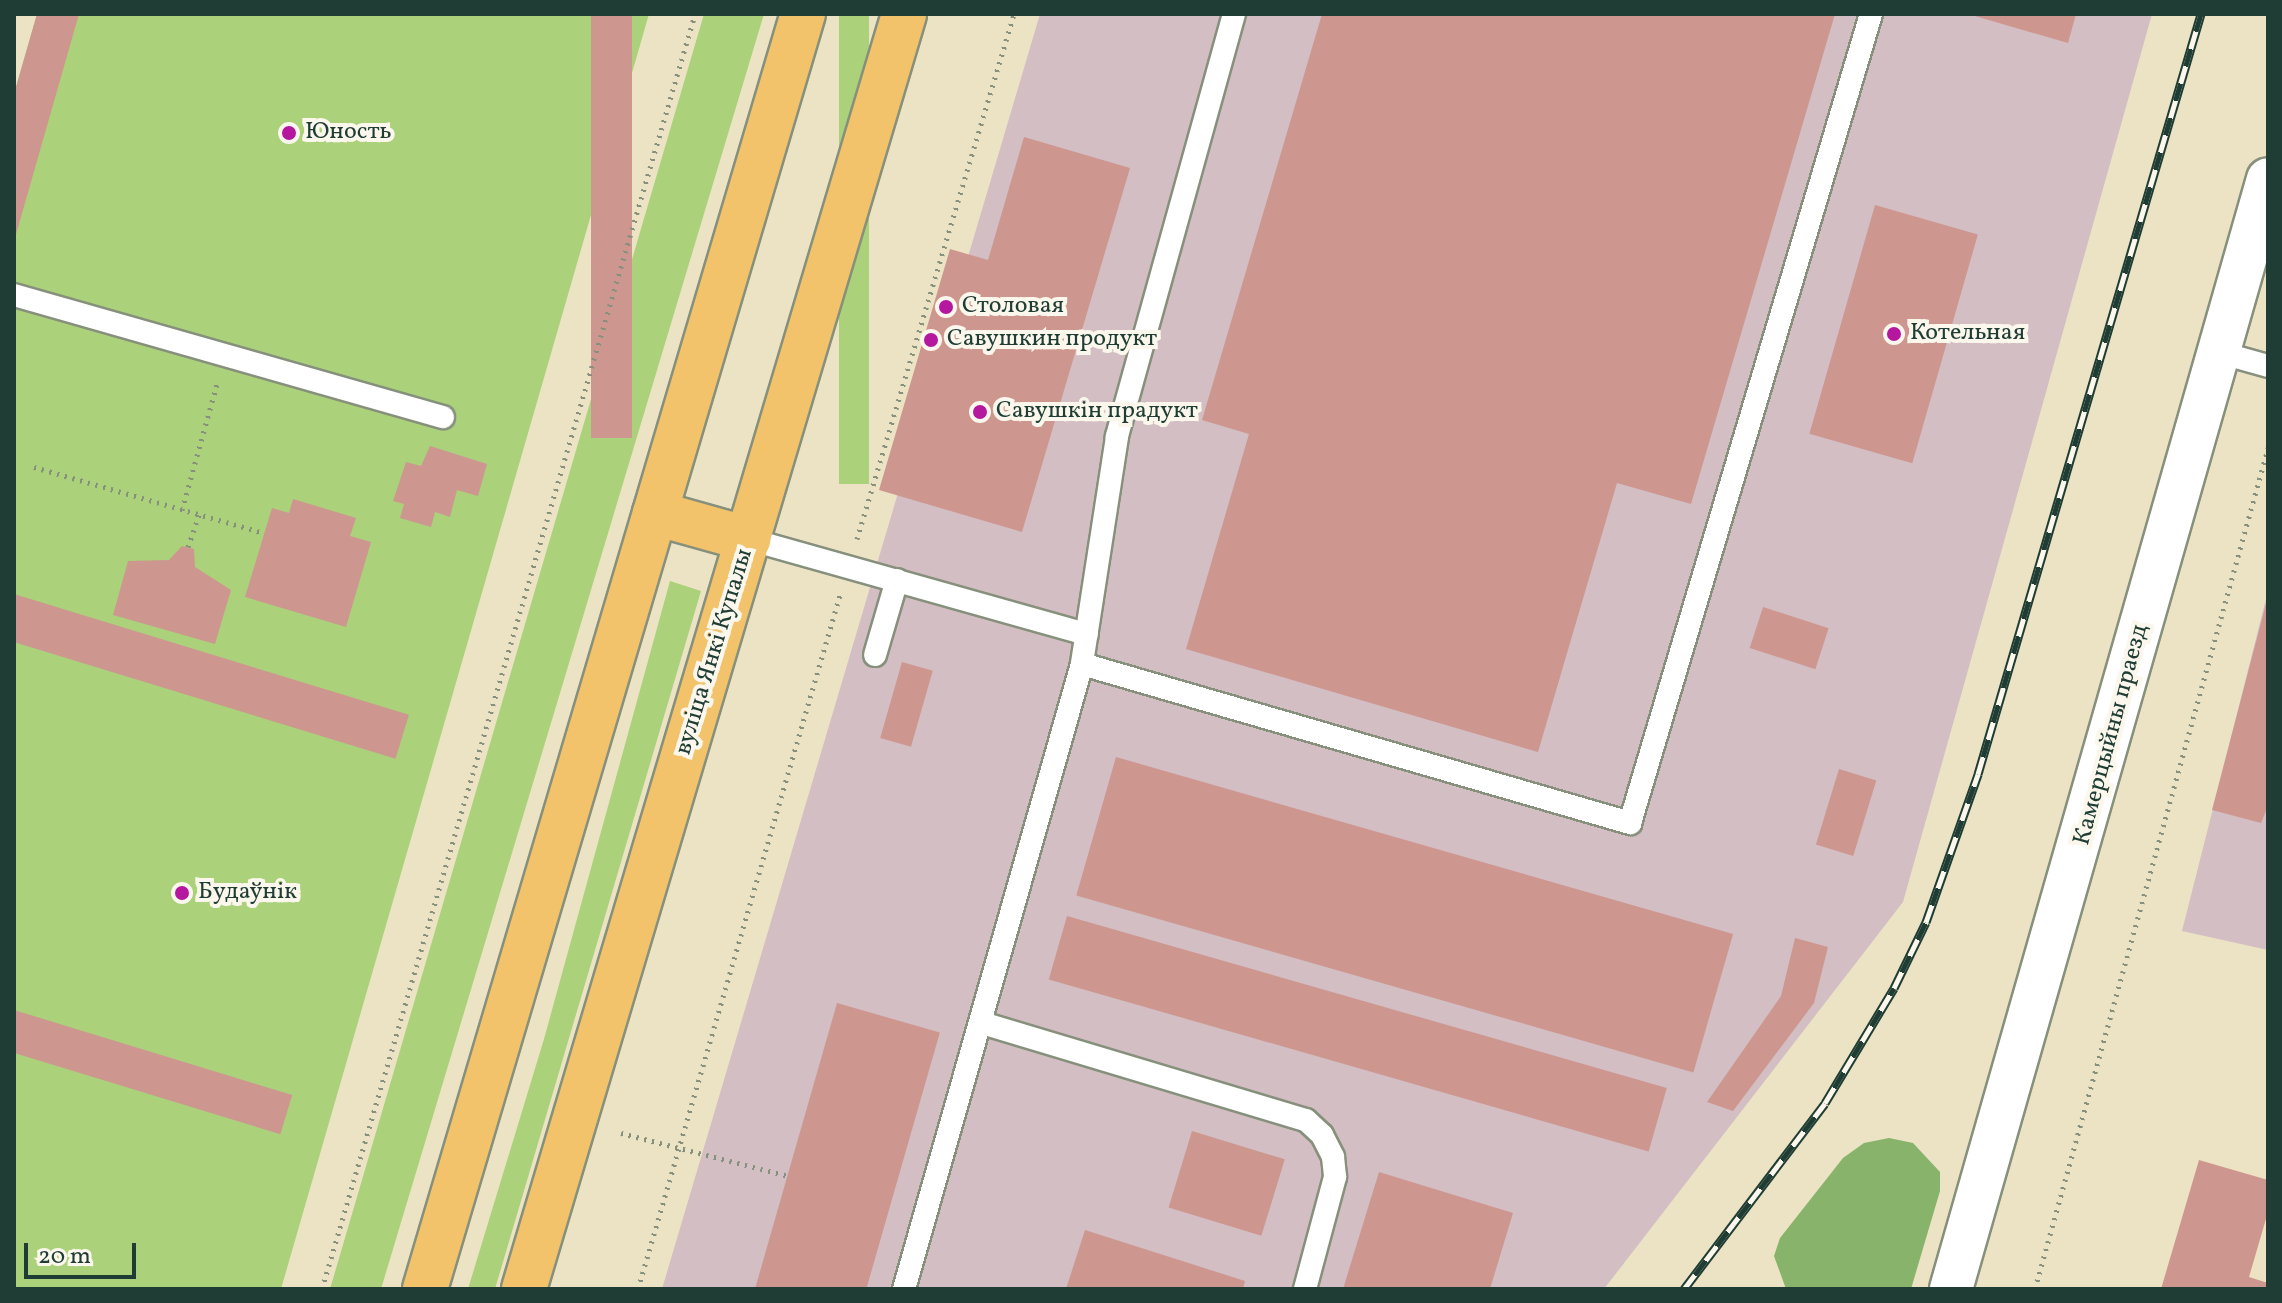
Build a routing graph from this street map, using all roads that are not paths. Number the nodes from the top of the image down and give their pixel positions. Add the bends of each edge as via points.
1 (803, 14) edge
2 (904, 14) edge
3 (1234, 14) edge
4 (1871, 14) edge
5 (2268, 179) edge
6 (14, 295) edge
7 (2218, 352) junction
8 (2268, 366) edge
9 (443, 417) dead end
10 (655, 513) junction
11 (748, 539) junction
12 (897, 580) junction
13 (1087, 634) junction
14 (875, 655) dead end
15 (1082, 664) junction
16 (982, 1023) junction
17 (425, 1289) edge
18 (524, 1289) edge
19 (904, 1289) edge
20 (1305, 1289) edge
21 (1951, 1289) edge

1 - 10 main road
2 - 11 main road, вуліца Янкі Купалы
3 - 13 lane via 1117,437
4 - 15 lane via 1630,823
5 - 7 street, Камерцыйны праезд
6 - 9 lane
7 - 8 lane
7 - 21 street, Камерцыйны праезд
10 - 11 main road
10 - 17 main road
11 - 12 lane
11 - 18 main road, вуліца Янкі Купалы
12 - 13 lane
12 - 14 lane
13 - 15 lane
15 - 16 lane
16 - 19 lane
16 - 20 lane via 1306,1120 1322,1135 1333,1157 1335,1177

